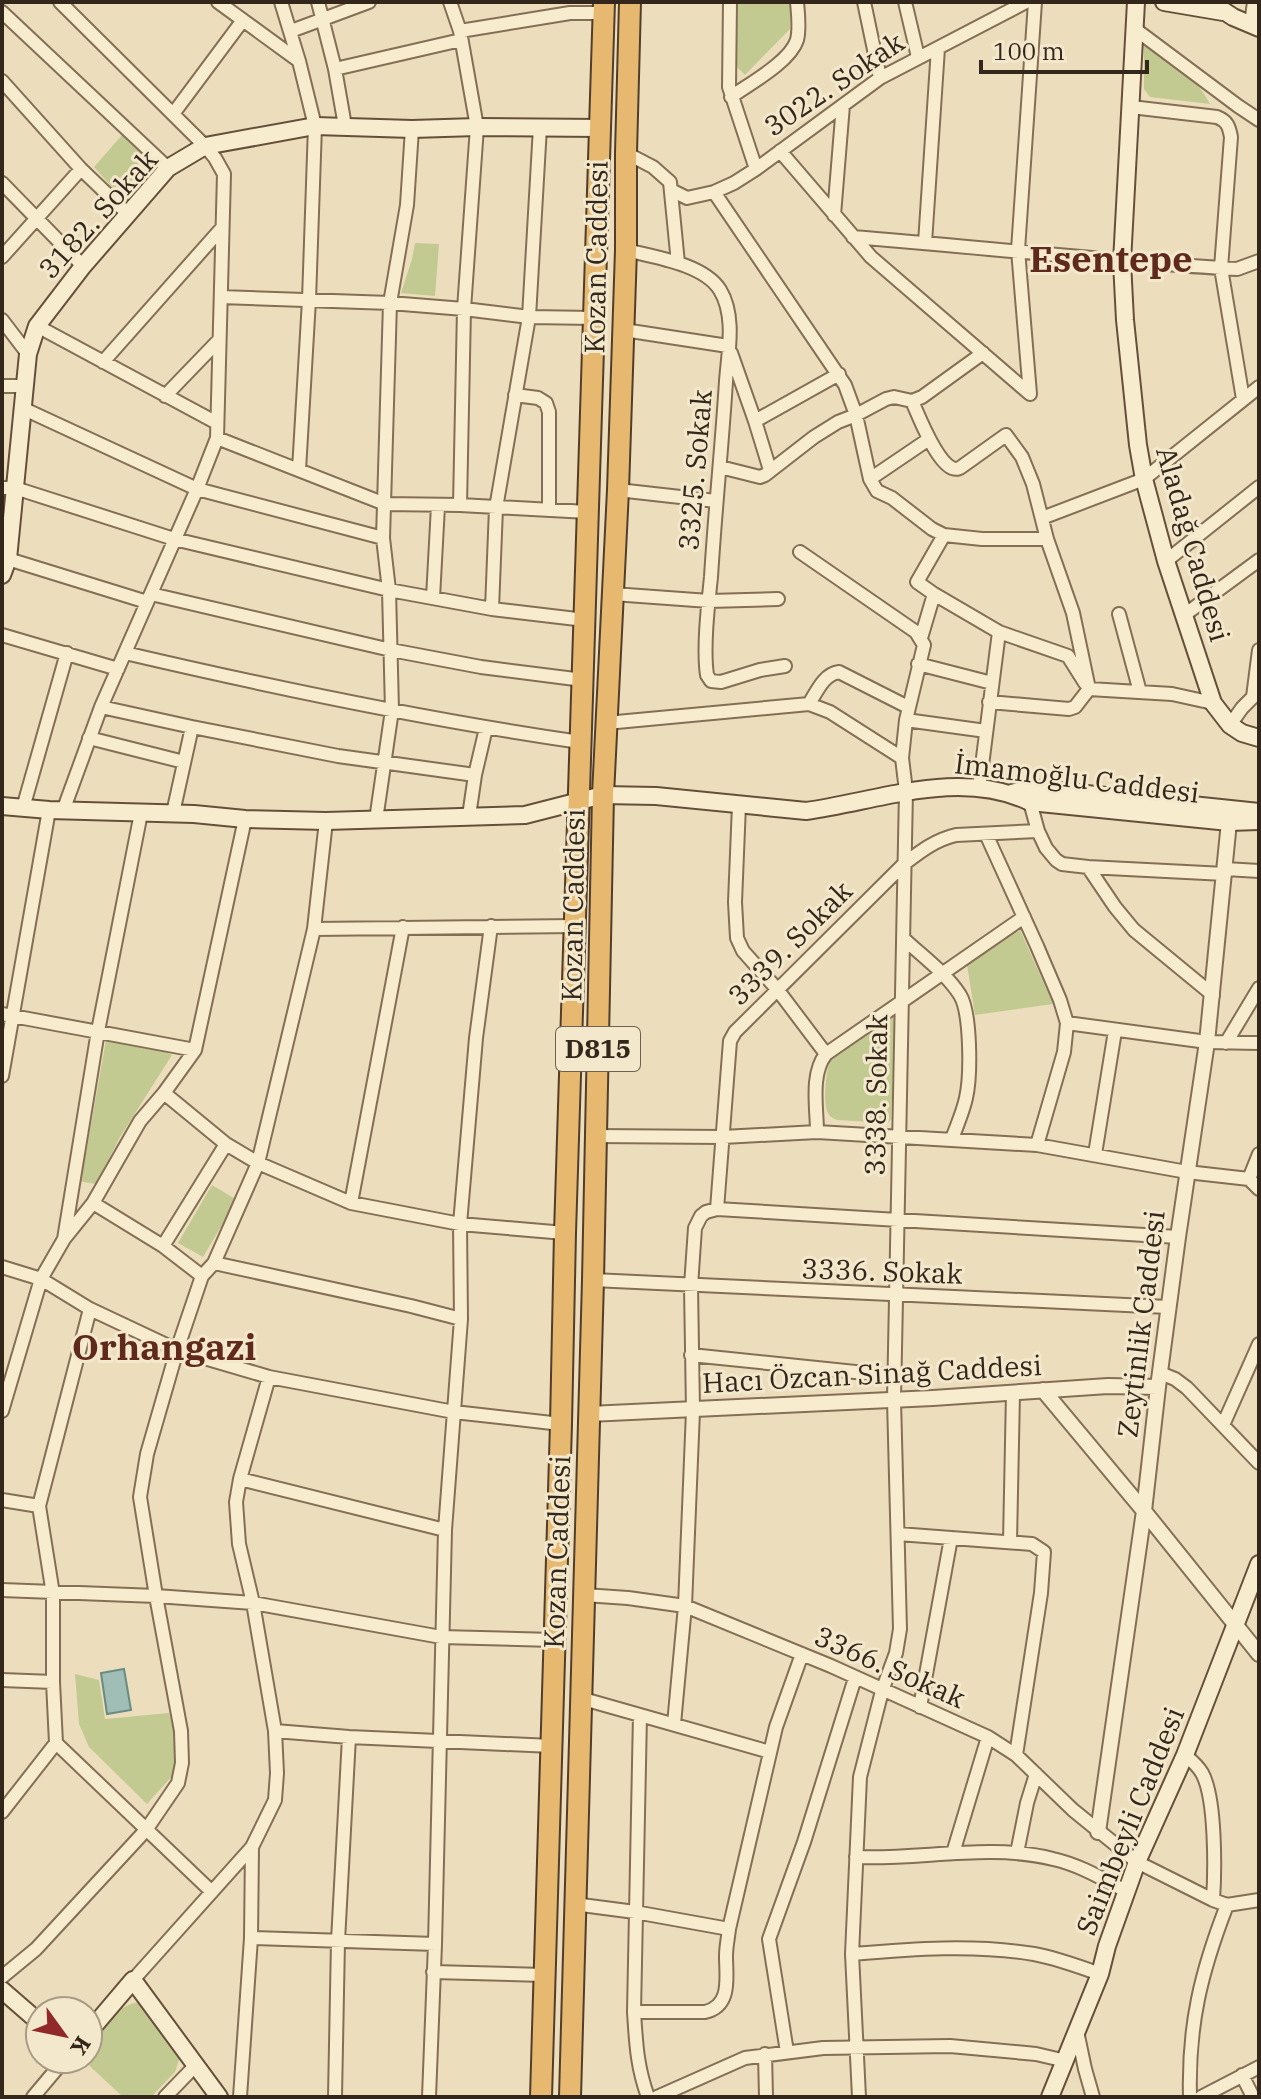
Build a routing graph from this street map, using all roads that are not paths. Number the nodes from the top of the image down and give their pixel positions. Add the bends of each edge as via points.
1 (6, 2) edge
2 (60, 2) edge
3 (218, 2) edge
4 (281, 2) edge
5 (318, 2) edge
6 (369, 2) edge
7 (450, 2) edge
8 (630, 2) edge
9 (730, 2) edge
10 (797, 2) edge
11 (864, 2) edge
12 (905, 2) edge
13 (1035, 2) edge
14 (1136, 2) edge
15 (1164, 2) edge
16 (1254, 2) edge
17 (1017, 4) edge
18 (568, 7) edge
19 (1217, 7) edge
20 (604, 8) edge
21 (2, 10) edge
22 (323, 19) junction
23 (243, 20) junction
24 (1255, 26) edge
25 (1135, 29) junction
26 (291, 31) junction
27 (460, 36) junction
28 (938, 48) junction
29 (918, 57) junction
30 (299, 61) junction
31 (335, 69) junction
32 (880, 78) junction
33 (2, 81) edge
34 (731, 97) junction
35 (843, 105) junction
36 (1131, 107) junction
37 (173, 114) junction
38 (1259, 120) edge
39 (315, 126) junction
40 (345, 126) junction
41 (477, 127) junction
42 (540, 127) junction
43 (601, 128) junction
44 (412, 129) junction
45 (205, 146) junction
46 (780, 151) junction
47 (626, 153) junction
48 (168, 168) junction
49 (81, 169) junction
50 (756, 169) junction
51 (2, 183) edge
52 (671, 190) junction
53 (714, 192) junction
54 (129, 215) junction
55 (834, 215) junction
56 (35, 218) junction
57 (221, 229) junction
58 (853, 237) junction
59 (925, 243) junction
60 (626, 250) junction
61 (1018, 250) junction
62 (2, 257) edge
63 (1259, 261) edge
64 (1122, 262) junction
65 (678, 263) junction
66 (83, 266) junction
67 (1221, 268) junction
68 (221, 297) junction
69 (309, 300) junction
70 (390, 303) junction
71 (464, 309) junction
72 (529, 317) junction
73 (594, 318) junction
74 (2, 320) edge
75 (37, 326) junction
76 (624, 330) junction
77 (219, 340) junction
78 (728, 346) junction
79 (983, 353) junction
80 (28, 354) junction
81 (103, 362) junction
82 (839, 374) junction
83 (2, 386) edge
84 (24, 386) junction
85 (1259, 387) edge
86 (515, 395) junction
87 (165, 396) junction
88 (1243, 399) junction
89 (912, 401) junction
90 (22, 408) junction
91 (856, 415) junction
92 (755, 421) junction
93 (217, 423) junction
94 (217, 438) junction
95 (929, 439) junction
96 (720, 467) junction
97 (299, 470) junction
98 (770, 470) junction
99 (870, 479) junction
100 (1144, 479) junction
101 (1259, 487) edge
102 (9, 488) edge
103 (197, 489) junction
104 (618, 490) junction
105 (716, 501) junction
106 (385, 504) junction
107 (460, 505) junction
108 (438, 506) junction
109 (496, 508) junction
110 (549, 510) junction
111 (588, 512) junction
112 (1042, 518) junction
113 (944, 535) junction
114 (383, 538) junction
115 (174, 539) junction
116 (1047, 539) junction
117 (800, 552) dead end
118 (1259, 560) edge
119 (1166, 561) junction
120 (3, 570) edge
121 (389, 590) junction
122 (613, 594) junction
123 (934, 594) junction
124 (149, 598) junction
125 (433, 598) junction
126 (778, 599) dead end
127 (709, 601) junction
128 (492, 609) junction
129 (1119, 614) dead end
130 (1183, 616) junction
131 (585, 620) junction
132 (999, 632) junction
133 (2, 635) edge
134 (921, 638) junction
135 (391, 650) junction
136 (1259, 650) edge
137 (67, 653) junction
138 (125, 653) junction
139 (918, 664) junction
140 (785, 666) dead end
141 (118, 669) junction
142 (583, 680) junction
143 (992, 683) junction
144 (1089, 689) junction
145 (1140, 692) junction
146 (1256, 694) edge
147 (989, 702) junction
148 (1213, 703) junction
149 (809, 704) junction
150 (101, 707) junction
151 (392, 710) junction
152 (907, 714) junction
153 (606, 723) junction
154 (1230, 725) junction
155 (192, 727) junction
156 (486, 728) junction
157 (986, 731) junction
158 (89, 738) junction
159 (1259, 738) edge
160 (580, 742) junction
161 (902, 758) junction
162 (184, 762) junction
163 (386, 762) junction
164 (475, 775) junction
165 (979, 789) junction
166 (906, 791) junction
167 (1012, 793) junction
168 (603, 795) junction
169 (578, 802) junction
170 (1030, 802) junction
171 (739, 805) junction
172 (2, 806) edge
173 (23, 808) junction
174 (56, 810) junction
175 (1259, 812) edge
176 (141, 813) junction
177 (173, 813) junction
178 (469, 816) junction
179 (245, 819) junction
180 (376, 820) junction
181 (326, 821) junction
182 (1259, 821) edge
183 (1229, 822) junction
184 (1038, 831) junction
185 (986, 834) junction
186 (904, 864) junction
187 (1088, 867) junction
188 (1225, 871) junction
189 (1259, 871) edge
190 (1024, 917) junction
191 (491, 926) junction
192 (576, 926) junction
193 (403, 927) junction
194 (314, 929) junction
195 (903, 938) junction
196 (942, 974) junction
197 (1259, 988) edge
198 (777, 989) junction
199 (1213, 995) junction
200 (901, 1001) junction
201 (8, 1015) edge
202 (1067, 1023) junction
203 (98, 1031) junction
204 (1115, 1031) junction
205 (1207, 1042) junction
206 (1226, 1043) junction
207 (1259, 1043) edge
208 (195, 1050) junction
209 (826, 1054) junction
210 (2, 1076) edge
211 (164, 1093) junction
212 (817, 1132) junction
213 (596, 1136) junction
214 (899, 1136) junction
215 (723, 1137) junction
216 (952, 1139) junction
217 (226, 1144) junction
218 (1037, 1145) junction
219 (1095, 1154) junction
220 (1259, 1154) edge
221 (258, 1163) junction
222 (1187, 1172) junction
223 (1249, 1179) junction
224 (1259, 1189) edge
225 (93, 1203) junction
226 (351, 1203) junction
227 (717, 1209) junction
228 (897, 1220) junction
229 (460, 1224) junction
230 (565, 1233) junction
231 (1178, 1237) junction
232 (64, 1239) junction
233 (163, 1246) junction
234 (214, 1263) junction
235 (2, 1267) edge
236 (202, 1276) junction
237 (41, 1279) junction
238 (593, 1280) junction
239 (691, 1286) junction
240 (896, 1296) junction
241 (1168, 1307) junction
242 (90, 1309) junction
243 (461, 1319) junction
244 (1259, 1344) edge
245 (177, 1350) junction
246 (691, 1355) junction
247 (894, 1376) junction
248 (269, 1377) junction
249 (1159, 1380) junction
250 (1043, 1390) junction
251 (1013, 1393) junction
252 (894, 1400) junction
253 (2, 1411) edge
254 (693, 1411) junction
255 (454, 1412) junction
256 (589, 1414) junction
257 (561, 1424) junction
258 (1223, 1425) junction
259 (1259, 1463) edge
260 (240, 1479) junction
261 (2, 1500) edge
262 (39, 1506) junction
263 (1144, 1511) junction
264 (445, 1530) junction
265 (898, 1534) junction
266 (951, 1538) junction
267 (1010, 1542) junction
268 (1259, 1564) edge
269 (2, 1590) edge
270 (53, 1594) junction
271 (584, 1595) junction
272 (156, 1596) junction
273 (253, 1603) junction
274 (685, 1606) junction
275 (1236, 1625) junction
276 (441, 1637) junction
277 (554, 1640) junction
278 (802, 1654) junction
279 (1259, 1654) edge
280 (855, 1678) junction
281 (2, 1680) edge
282 (53, 1682) junction
283 (882, 1691) junction
284 (580, 1698) junction
285 (920, 1707) junction
286 (640, 1715) junction
287 (674, 1724) junction
288 (275, 1731) junction
289 (349, 1737) junction
290 (988, 1737) junction
291 (440, 1741) junction
292 (56, 1743) junction
293 (552, 1746) junction
294 (770, 1752) junction
295 (1016, 1755) junction
296 (1185, 1755) junction
297 (1036, 1774) junction
298 (2, 1812) edge
299 (146, 1830) junction
300 (1098, 1832) junction
301 (252, 1847) junction
302 (953, 1853) junction
303 (1017, 1853) junction
304 (856, 1857) junction
305 (1137, 1862) junction
306 (1126, 1891) junction
307 (212, 1892) junction
308 (1213, 1900) junction
309 (1259, 1900) edge
310 (574, 1904) junction
311 (1227, 1905) junction
312 (635, 1912) junction
313 (729, 1929) junction
314 (251, 1938) junction
315 (338, 1941) junction
316 (435, 1944) junction
317 (852, 1954) junction
318 (433, 1972) junction
319 (1100, 1974) junction
320 (544, 1975) junction
321 (2, 1977) edge
322 (133, 1980) junction
323 (2, 1990) edge
324 (24, 2009) edge
325 (634, 2012) junction
326 (104, 2014) edge
327 (1077, 2031) junction
328 (857, 2047) junction
329 (787, 2052) junction
330 (765, 2054) junction
331 (1066, 2061) junction
332 (195, 2066) junction
333 (1259, 2067) edge
334 (52, 2075) edge
335 (1242, 2075) junction
336 (1204, 2096) edge
337 (33, 2097) edge
338 (165, 2097) edge
339 (219, 2097) edge
340 (240, 2097) edge
341 (335, 2097) edge
342 (429, 2097) edge
343 (541, 2097) edge
344 (570, 2097) edge
345 (648, 2097) edge
346 (657, 2097) edge
347 (766, 2097) edge
348 (859, 2097) edge
349 (1050, 2097) edge
350 (1093, 2097) edge
351 (1190, 2097) edge
352 (1253, 2097) edge

1 - 21 street
2 - 37 street
3 - 23 street
4 - 26 street
5 - 22 street
6 - 22 street
7 - 27 street
8 - 47 highway, Kozan Caddesi / D815
9 - 34 street
10 - 34 street via 798,36 791,50
11 - 32 street
12 - 29 street
13 - 61 street
14 - 25 main road, Aladağ Caddesi
15 - 19 main road
16 - 24 street
17 - 28 street, 3022. Sokak
18 - 20 street
18 - 27 street
19 - 24 main road
20 - 43 highway, Kozan Caddesi / D815
21 - 48 street
22 - 26 street
22 - 31 street
23 - 30 street
23 - 37 street
25 - 36 main road, Aladağ Caddesi
25 - 38 street
26 - 30 street
27 - 31 street
27 - 41 street
28 - 29 street, 3022. Sokak
28 - 59 street
29 - 32 street, 3022. Sokak
30 - 39 street
31 - 40 street
32 - 35 street, 3022. Sokak
33 - 49 street
34 - 50 street
35 - 46 street, 3022. Sokak
35 - 55 street
36 - 64 main road, Aladağ Caddesi
36 - 67 street via 1217,117 1229,127
37 - 45 street
39 - 40 main road, 3182. Sokak
39 - 45 main road, 3182. Sokak
39 - 69 street
40 - 44 main road, 3182. Sokak
41 - 42 main road, 3182. Sokak
41 - 44 main road, 3182. Sokak
41 - 71 street
42 - 43 main road, 3182. Sokak
42 - 72 street
43 - 73 highway, Kozan Caddesi / D815
44 - 70 street via 407,205
45 - 48 main road, 3182. Sokak
45 - 57 street via 224,174
46 - 50 street, 3022. Sokak
46 - 55 street
47 - 52 street via 666,177
47 - 60 highway, Kozan Caddesi / D815
48 - 54 main road, 3182. Sokak
49 - 54 street
49 - 56 street
50 - 53 street, 3022. Sokak
51 - 56 street
52 - 53 street, 3022. Sokak via 687,198
52 - 65 street
53 - 82 street
54 - 66 main road, 3182. Sokak
55 - 58 street
56 - 62 street
56 - 66 street
57 - 68 street
57 - 81 street
58 - 59 street
58 - 79 street
59 - 61 street
60 - 65 street, 3325. Sokak
60 - 76 highway, Kozan Caddesi / D815
61 - 64 street
61 - 79 street via 1030,394
63 - 67 street
64 - 67 street
64 - 100 main road, Aladağ Caddesi
65 - 78 street, 3325. Sokak via 700,272 720,291 728,315
66 - 75 main road, 3182. Sokak
67 - 88 street
68 - 69 street
68 - 77 street
69 - 70 street
69 - 97 street
70 - 71 street
70 - 106 street
71 - 72 street
71 - 107 street
72 - 73 street
72 - 86 street
73 - 111 highway, Kozan Caddesi / D815
74 - 80 street
75 - 80 main road, 3182. Sokak
75 - 81 street
76 - 78 street
76 - 104 highway, Kozan Caddesi / D815
77 - 87 street
77 - 93 street
78 - 92 street
78 - 96 street, 3325. Sokak
79 - 89 street
80 - 84 main road, 3182. Sokak
81 - 87 street
82 - 91 street
82 - 92 street
83 - 84 street
84 - 90 main road, 3182. Sokak
85 - 88 street
86 - 109 street
86 - 110 street via 538,398 549,412
87 - 93 street
88 - 100 street
89 - 91 street via 894,397
89 - 95 street
90 - 102 main road, 3182. Sokak
90 - 103 street
91 - 98 street via 827,428
91 - 99 street
92 - 98 street
93 - 94 street
94 - 97 street
94 - 103 street
95 - 99 street
95 - 112 street via 957,469 1006,435 1028,469
96 - 98 street via 760,477
96 - 105 street, 3325. Sokak
97 - 106 street
99 - 113 street via 877,491
100 - 112 street
100 - 119 main road, Aladağ Caddesi
101 - 119 street
102 - 115 street
102 - 120 main road, 3182. Sokak
103 - 114 street
103 - 115 street
104 - 105 street
104 - 122 highway, Kozan Caddesi / D815
105 - 127 street, 3325. Sokak
106 - 108 street
106 - 114 street
107 - 108 street
107 - 109 street
108 - 125 street
109 - 110 street
109 - 128 street
110 - 111 street
111 - 131 highway, Kozan Caddesi / D815
112 - 116 street
113 - 116 street
113 - 123 street via 917,582
114 - 121 street
115 - 121 street
115 - 124 street
116 - 144 street via 1073,613
117 - 134 street
118 - 130 street
119 - 130 main road, Aladağ Caddesi
120 - 124 street
121 - 125 street
121 - 135 street
122 - 127 street
122 - 153 highway, Kozan Caddesi / D815
123 - 132 street
123 - 134 street, 3338. Sokak
124 - 135 street
124 - 138 street
125 - 128 street
126 - 127 street
127 - 140 street, 3325. Sokak via 706,667 711,681
128 - 131 street
129 - 145 street
130 - 148 main road, Aladağ Caddesi
131 - 142 highway, Kozan Caddesi / D815
132 - 143 street
132 - 144 street via 1068,656
133 - 137 street
134 - 139 street, 3338. Sokak
135 - 142 street
135 - 151 street
136 - 146 street
137 - 141 street
137 - 173 street
138 - 141 street
138 - 151 street
139 - 143 street
139 - 152 street, 3338. Sokak
141 - 150 street
142 - 160 highway, Kozan Caddesi / D815
143 - 147 street
144 - 145 street
144 - 147 street via 1069,709
145 - 148 street
146 - 154 street
147 - 157 street
148 - 154 main road, Aladağ Caddesi
149 - 152 street via 826,678 839,672
149 - 153 street
149 - 161 street
150 - 155 street
150 - 158 street
151 - 156 street
151 - 163 street
152 - 157 street
152 - 161 street, 3338. Sokak
153 - 168 highway, Kozan Caddesi / D815
154 - 159 main road, Aladağ Caddesi
155 - 162 street
155 - 163 street
156 - 160 street
156 - 164 street
157 - 165 street
158 - 162 street
158 - 174 street
160 - 169 highway, Kozan Caddesi / D815
161 - 166 street, 3338. Sokak
162 - 177 street
163 - 164 street
163 - 180 street
164 - 178 street
165 - 166 main road, İmamoğlu Caddesi
165 - 167 main road, İmamoğlu Caddesi
166 - 171 main road, İmamoğlu Caddesi via 806,811
166 - 186 street, 3338. Sokak
167 - 170 main road, İmamoğlu Caddesi
167 - 175 main road via 1029,788
168 - 169 main road, İmamoğlu Caddesi
168 - 171 main road, İmamoğlu Caddesi
168 - 213 highway, Kozan Caddesi / D815
169 - 178 main road, İmamoğlu Caddesi via 525,815
169 - 192 highway, Kozan Caddesi / D815
170 - 183 main road, İmamoğlu Caddesi
170 - 184 street
171 - 198 street via 737,938
172 - 173 main road, İmamoğlu Caddesi
173 - 174 main road, İmamoğlu Caddesi
174 - 176 main road, İmamoğlu Caddesi
174 - 201 street
176 - 177 main road, İmamoğlu Caddesi
176 - 203 street
177 - 179 main road, İmamoğlu Caddesi
178 - 180 main road, İmamoğlu Caddesi
179 - 181 main road, İmamoğlu Caddesi
179 - 208 street
180 - 181 main road, İmamoğlu Caddesi
181 - 194 street
182 - 183 main road, İmamoğlu Caddesi
183 - 188 street, Zeytinlik Caddesi
184 - 185 street, 3339. Sokak
184 - 187 street via 1056,860
185 - 186 street, 3339. Sokak via 944,838
185 - 190 street
186 - 195 street, 3338. Sokak
186 - 198 street, 3339. Sokak
187 - 188 street
187 - 199 street via 1134,930
188 - 189 street
188 - 199 street, Zeytinlik Caddesi
190 - 196 street
190 - 202 street
191 - 192 street
191 - 193 street
191 - 229 street
192 - 230 highway, Kozan Caddesi / D815
193 - 194 street
193 - 226 street
194 - 221 street
195 - 196 street
195 - 200 street, 3338. Sokak
196 - 200 street
196 - 216 street via 962,998 967,1019 968,1086
197 - 206 street
198 - 209 street
198 - 215 street, 3339. Sokak via 730,1041
199 - 205 street, Zeytinlik Caddesi
200 - 209 street
200 - 214 street, 3338. Sokak
201 - 203 street
201 - 210 street
202 - 204 street
202 - 218 street via 1064,1052
203 - 208 street
203 - 232 street
204 - 205 street
204 - 219 street
205 - 206 street
205 - 222 street, Zeytinlik Caddesi
206 - 207 street
208 - 211 street
209 - 212 street via 817,1072
211 - 217 street
211 - 225 street via 140,1121
212 - 214 street
212 - 215 street
213 - 215 street
213 - 238 highway, Kozan Caddesi / D815
214 - 216 street
214 - 228 street, 3338. Sokak
215 - 227 street, 3339. Sokak
216 - 218 street
217 - 221 street
217 - 233 street
218 - 219 street
219 - 222 street
220 - 223 street
221 - 226 street
221 - 234 street
222 - 223 street
222 - 231 street, Zeytinlik Caddesi
223 - 224 street
225 - 232 street
225 - 233 street
226 - 229 street
227 - 228 street
227 - 239 street via 706,1212 695,1228
228 - 231 street
228 - 240 street, 3338. Sokak
229 - 230 street
229 - 243 street
230 - 257 highway, Kozan Caddesi / D815
231 - 241 street, Zeytinlik Caddesi
232 - 237 street
233 - 236 street
234 - 236 street
234 - 243 street
235 - 237 street
236 - 245 street
237 - 242 street
237 - 253 street
238 - 239 street, 3336. Sokak
238 - 256 highway, Kozan Caddesi / D815
239 - 240 street, 3336. Sokak
239 - 246 street
240 - 241 street, 3336. Sokak
240 - 247 street, 3338. Sokak
241 - 249 street, Zeytinlik Caddesi
242 - 245 street
242 - 262 street
243 - 255 street
244 - 258 street
245 - 248 street
245 - 272 street via 140,1497
246 - 247 street
246 - 254 street
247 - 252 street, 3338. Sokak
248 - 255 street
248 - 260 street
249 - 250 street, Hacı Özcan Sinağ Caddesi
249 - 258 street via 1175,1379
249 - 263 street, Zeytinlik Caddesi
250 - 251 street, Hacı Özcan Sinağ Caddesi
250 - 263 street
251 - 252 street, Hacı Özcan Sinağ Caddesi
251 - 267 street
252 - 254 street, Hacı Özcan Sinağ Caddesi
252 - 265 street, 3338. Sokak
254 - 256 street, Hacı Özcan Sinağ Caddesi
254 - 274 street
255 - 257 street
255 - 264 street
256 - 271 highway, Kozan Caddesi / D815
257 - 277 highway, Kozan Caddesi / D815
258 - 259 street
260 - 264 street
260 - 273 street via 239,1544
261 - 262 street
262 - 270 street
263 - 275 street
263 - 300 street, Zeytinlik Caddesi
264 - 276 street
265 - 266 street
265 - 283 street, 3338. Sokak via 900,1629
266 - 267 street
266 - 285 street
267 - 295 street via 1038,1546 1045,1558
268 - 275 main road, Saimbeyli Caddesi
269 - 270 street
270 - 272 street
270 - 282 street
271 - 274 street, 3366. Sokak
271 - 284 highway, Kozan Caddesi / D815
272 - 273 street
272 - 299 street via 182,1763 178,1783
273 - 276 street
273 - 288 street
274 - 278 street, 3366. Sokak
274 - 287 street
275 - 279 street
275 - 296 main road, Saimbeyli Caddesi
276 - 277 street
276 - 291 street
277 - 293 highway, Kozan Caddesi / D815
278 - 280 street, 3366. Sokak
278 - 294 street
280 - 283 street, 3366. Sokak
280 - 329 street via 769,1939
281 - 282 street
282 - 292 street
283 - 285 street, 3366. Sokak
283 - 304 street, 3338. Sokak via 860,1777
284 - 286 street
284 - 310 highway, Kozan Caddesi / D815
285 - 290 street, 3366. Sokak
286 - 287 street
286 - 312 street
287 - 294 street
288 - 289 street
288 - 301 street via 275,1800
289 - 291 street
289 - 315 street
290 - 295 street, 3366. Sokak
290 - 302 street
291 - 293 street
291 - 316 street
292 - 298 street
292 - 299 street
293 - 320 highway, Kozan Caddesi / D815
294 - 313 street
295 - 297 street, 3366. Sokak
296 - 305 main road, Saimbeyli Caddesi
296 - 308 street via 1206,1783
297 - 300 street, 3366. Sokak
297 - 303 street
299 - 307 street
299 - 321 street via 36,1949
300 - 305 street, 3366. Sokak
301 - 307 street
301 - 314 street
302 - 303 street
302 - 304 street
303 - 306 street via 1080,1867
304 - 317 street, 3338. Sokak
305 - 306 main road, Saimbeyli Caddesi
305 - 308 street, 3366. Sokak
306 - 319 main road, Saimbeyli Caddesi
307 - 322 street
308 - 311 street, 3366. Sokak
309 - 311 street
310 - 312 street
310 - 344 highway, Kozan Caddesi / D815
311 - 351 street via 1198,1994
312 - 313 street
312 - 325 street
313 - 325 street via 726,1985 723,2000 713,2010
314 - 315 street
314 - 340 street
315 - 316 street
315 - 341 street
316 - 318 street
317 - 319 street via 917,1949 1022,1952
317 - 328 street, 3338. Sokak
318 - 320 street
318 - 342 street
319 - 327 main road, Saimbeyli Caddesi
320 - 343 highway, Kozan Caddesi / D815
322 - 326 main road
322 - 332 main road
323 - 324 main road
325 - 345 street via 637,2060
327 - 331 main road, Saimbeyli Caddesi
327 - 350 street
328 - 329 street
328 - 331 street via 975,2048
328 - 348 street, 3338. Sokak
329 - 330 street
330 - 346 street
330 - 347 street
331 - 349 main road, Saimbeyli Caddesi
332 - 338 street
332 - 339 main road
333 - 335 street
334 - 337 street
335 - 336 street
335 - 352 street

